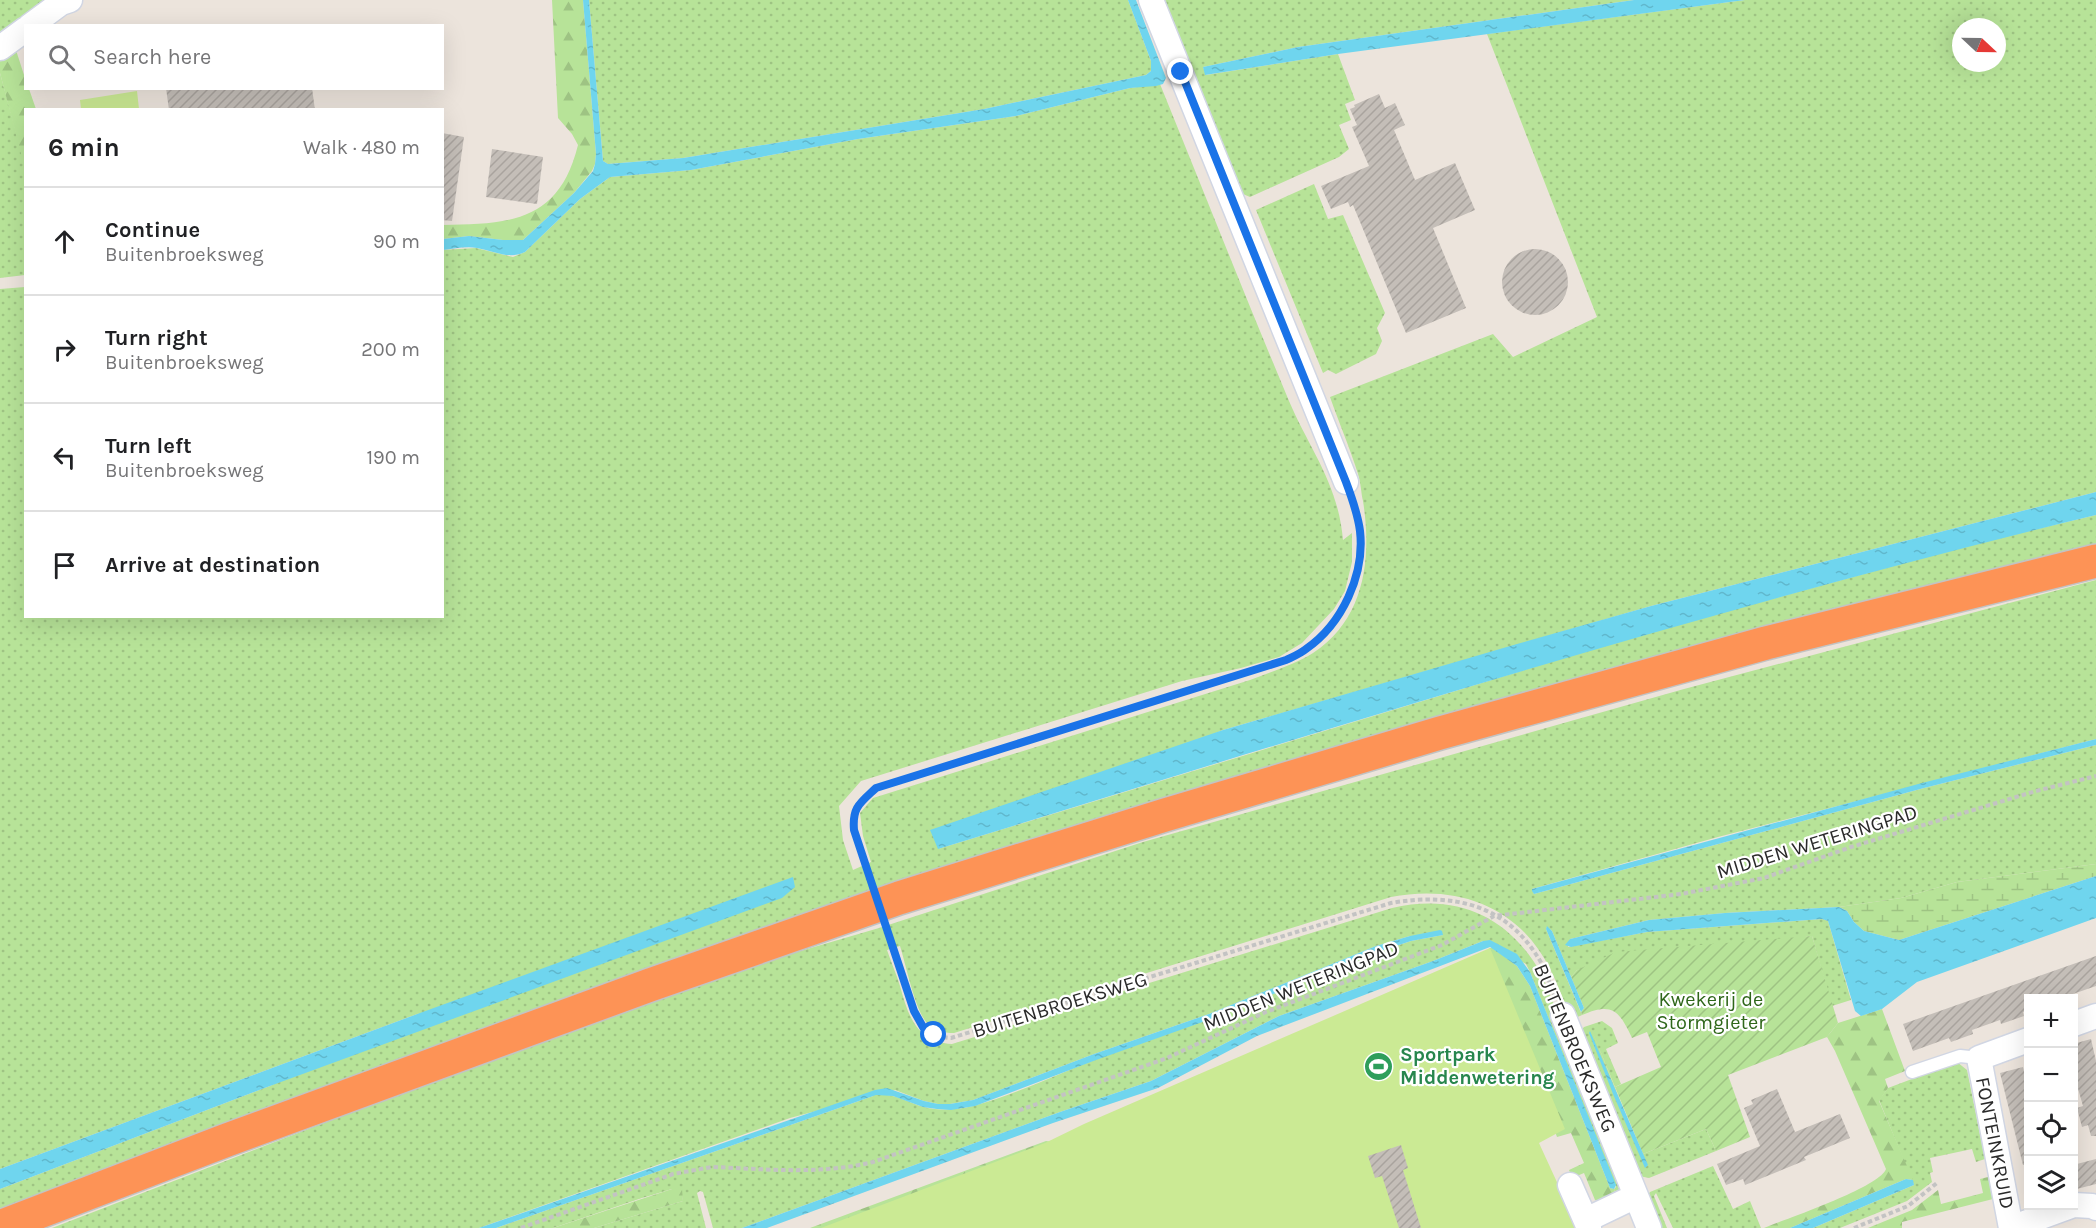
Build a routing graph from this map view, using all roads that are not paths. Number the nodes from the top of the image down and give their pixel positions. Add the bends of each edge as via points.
1 (70, 0) edge
2 (1151, 0) edge
3 (33, 24) edge
4 (24, 30) edge
5 (0, 48) edge
6 (1346, 482) road end
7 (2096, 561) edge
8 (2096, 575) edge
9 (1563, 1015) road end
10 (2096, 1016) edge
11 (2078, 1022) edge
12 (2024, 1041) edge
13 (1979, 1058) junction
14 (1912, 1072) dead end
15 (1570, 1185) dead end
16 (1636, 1196) junction
17 (2078, 1205) edge
18 (2096, 1208) edge
19 (2059, 1210) edge
20 (1588, 1224) edge
21 (0, 1227) edge
22 (28, 1228) edge
23 (1649, 1228) edge
24 (2012, 1228) edge

1 - 3 street
2 - 6 street
4 - 5 street
7 - 21 highway via 1766,643 1440,733 899,898 628,993
8 - 22 highway via 1767,655 1170,825 653,996
9 - 16 street, BUITENBROEKSWEG
10 - 11 street
12 - 13 street, FONTEINKRUID
13 - 14 lane, FONTEINKRUID via 1960,1056
13 - 24 street, FONTEINKRUID
15 - 20 street
16 - 20 street
16 - 23 street, BUITENBROEKSWEG
17 - 18 street, FONTEINKRUID
19 - 24 street, FONTEINKRUID

